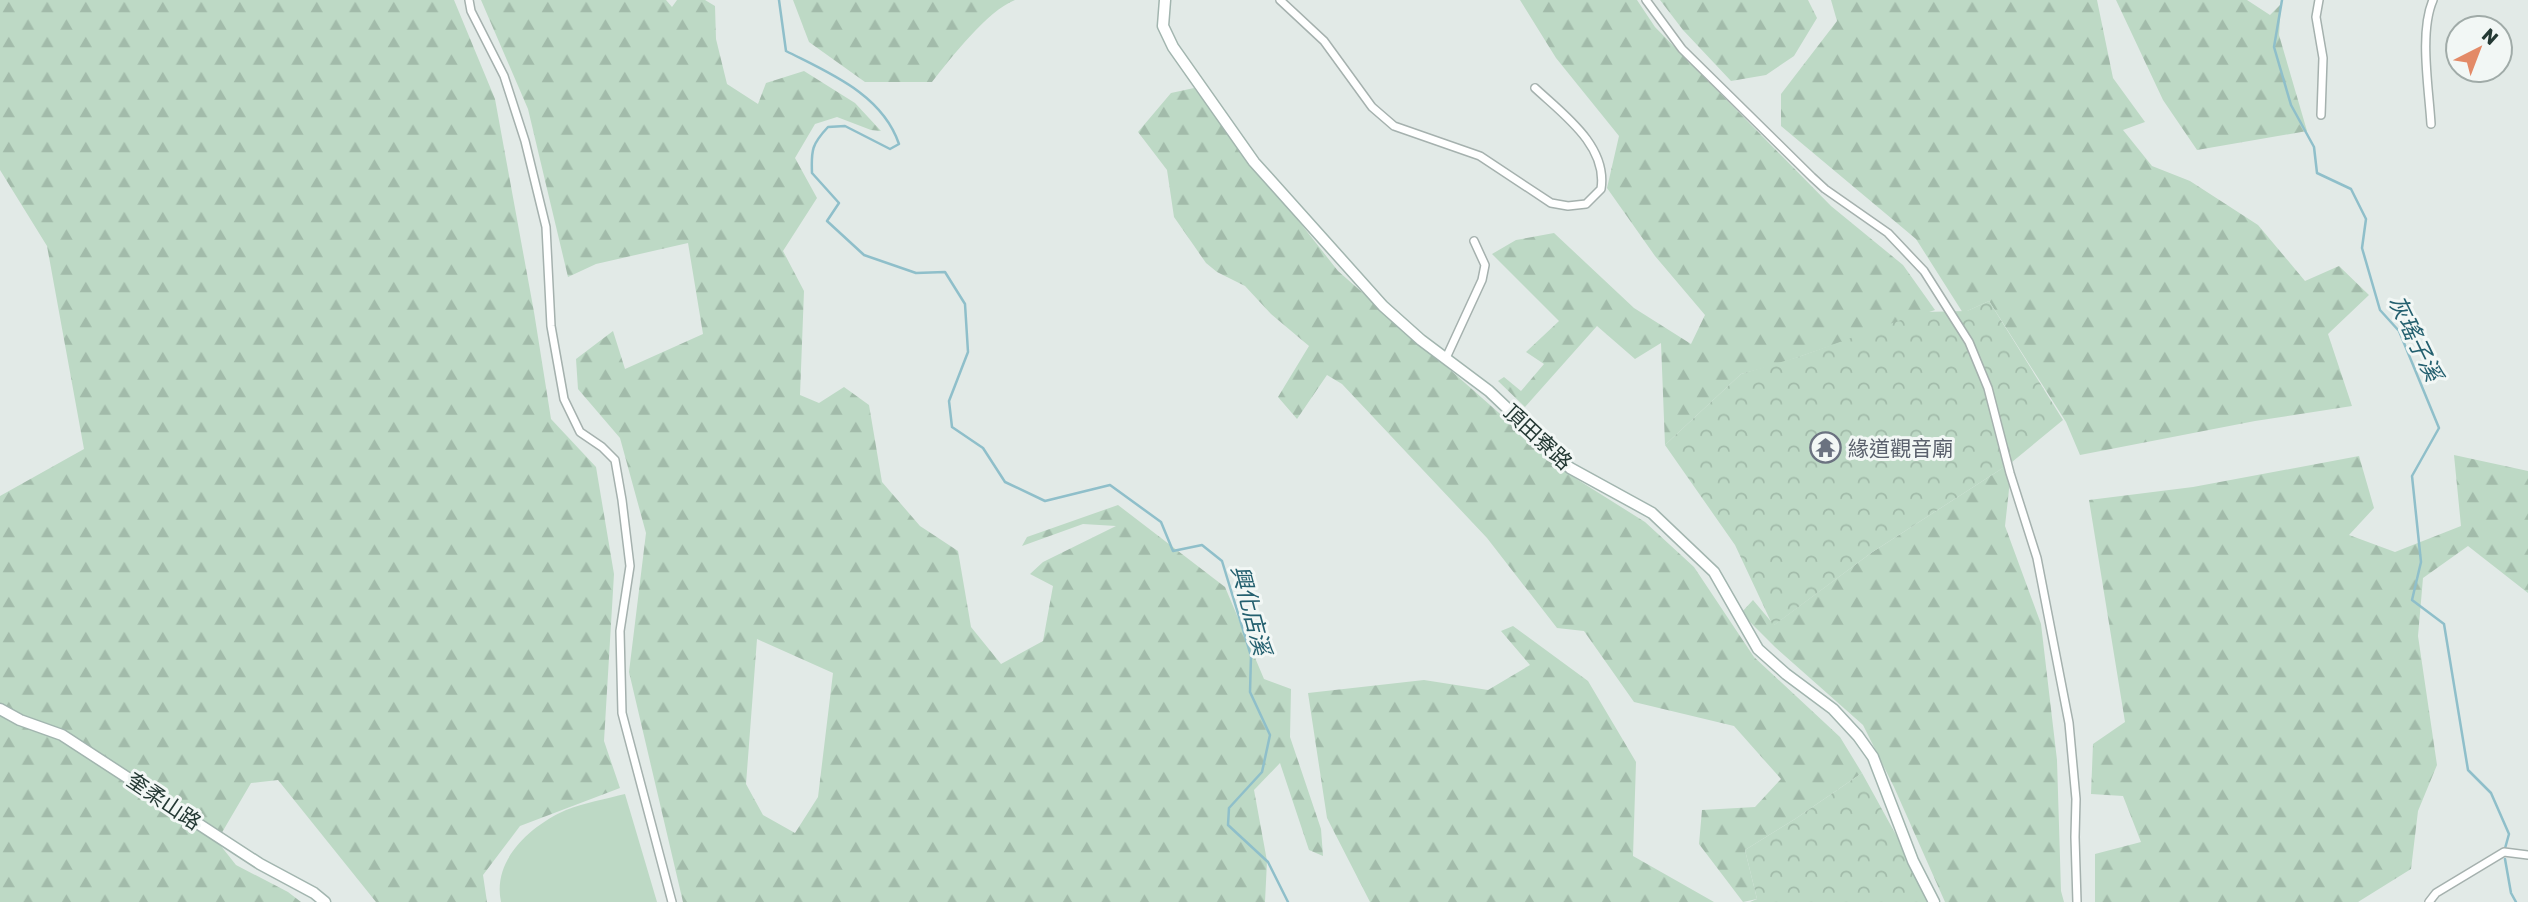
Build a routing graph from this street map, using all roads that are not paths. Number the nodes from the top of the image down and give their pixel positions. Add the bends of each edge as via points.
1 (469, 0) edge
2 (1165, 0) edge
3 (1280, 0) edge
4 (1646, 0) edge
5 (2319, 0) edge
6 (2433, 0) edge
7 (1535, 88) dead end
8 (2321, 115) dead end
9 (2431, 124) dead end
10 (1474, 241) dead end
11 (1446, 358) junction
12 (0, 709) edge
13 (2528, 855) edge
14 (325, 902) edge
15 (672, 902) edge
16 (1934, 902) edge
17 (2077, 902) edge
18 (2429, 902) edge

1 - 15 street via 504,76 546,227 551,326 564,399 580,432 615,460 630,566 620,631 622,713
2 - 11 street, 頂田寮路 via 1163,26 1173,47 1254,162 1383,306
3 - 7 street via 1324,41 1372,107 1394,126 1480,156 1551,203 1586,204 1601,189 1602,172 1595,154 1584,135
4 - 17 street via 1682,49 1812,177 1906,250 1969,342 1988,388 2049,612 2076,799
5 - 8 street
6 - 9 street via 2426,30
10 - 11 street via 1485,265 1482,280
11 - 16 street, 頂田寮路 via 1489,391 1570,468 1652,513 1714,572 1758,649 1833,709 1873,757
12 - 14 street, 奎柔山路 via 62,736
13 - 18 street via 2504,852 2436,893

